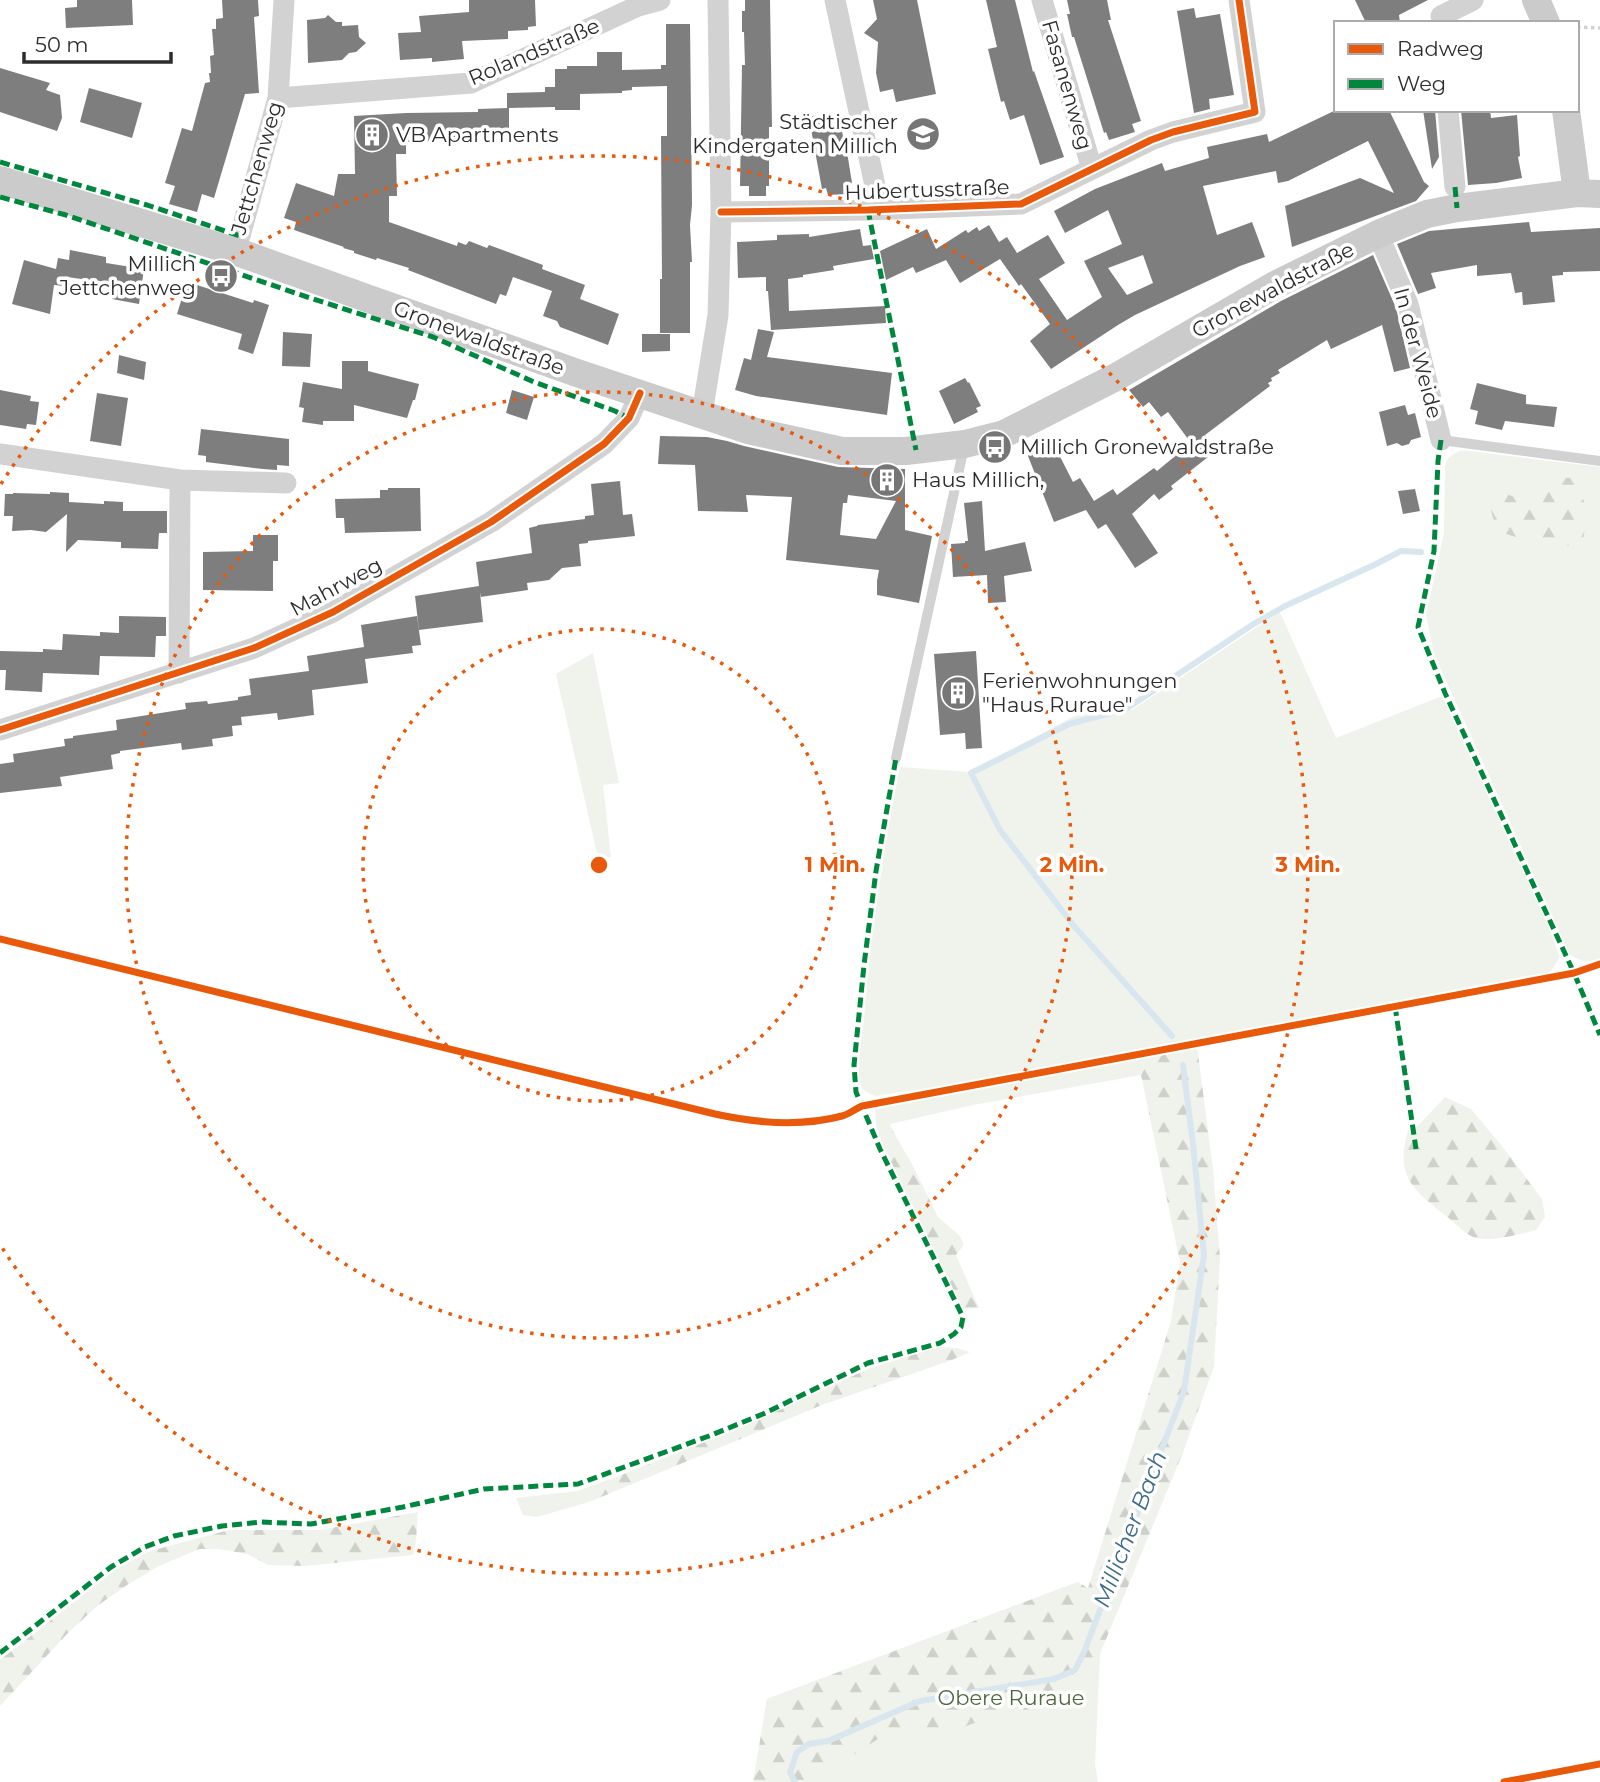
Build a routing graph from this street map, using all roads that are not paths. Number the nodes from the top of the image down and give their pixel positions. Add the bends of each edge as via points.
1 (284, 0) edge
2 (660, 0) edge
3 (718, 0) edge
4 (835, 0) edge
5 (1042, 0) edge
6 (1239, 0) edge
7 (1473, 0) edge
8 (1536, 0) edge
9 (1438, 13) edge
10 (1545, 21) edge
11 (278, 98) junction
12 (1448, 112) edge
13 (1567, 112) edge
14 (1092, 169) junction
15 (0, 180) edge
16 (1455, 187) dead end
17 (1589, 194) edge
18 (880, 209) junction
19 (720, 212) junction
20 (1378, 234) junction
21 (233, 251) junction
22 (640, 393) junction
23 (702, 414) junction
24 (1441, 440) joint
25 (965, 444) junction
26 (0, 454) edge
27 (1600, 461) edge
28 (180, 480) junction
29 (286, 483) dead end
30 (179, 673) junction
31 (0, 730) edge
32 (896, 758) dead end

1 - 11 street, Jettchenweg
2 - 11 street, Rolandstraße via 471,83
3 - 19 street
4 - 18 street
5 - 14 street, Fasanenweg
6 - 14 street, Hubertusstraße via 1255,112 1173,132
7 - 9 street
8 - 10 main road
11 - 21 street, Jettchenweg
12 - 16 street
13 - 17 main road
14 - 18 street, Hubertusstraße via 1021,204
15 - 21 main road, Gronewaldstraße
17 - 20 main road, Gronewaldstraße via 1457,208 1427,214
18 - 19 street, Hubertusstraße
19 - 23 street via 718,315
20 - 24 street, In der Weide via 1408,304
20 - 25 main road, Gronewaldstraße via 1273,286 1116,377 1004,434
21 - 22 main road, Gronewaldstraße
22 - 23 main road, Gronewaldstraße
22 - 30 street, Mahrweg via 629,418 604,444 491,522 333,612 254,648
23 - 25 main road, Gronewaldstraße via 748,430 842,451 906,451
24 - 27 lane, In der Weide
25 - 32 lane
26 - 28 street
28 - 29 street
28 - 30 street
30 - 31 street, Mahrweg

